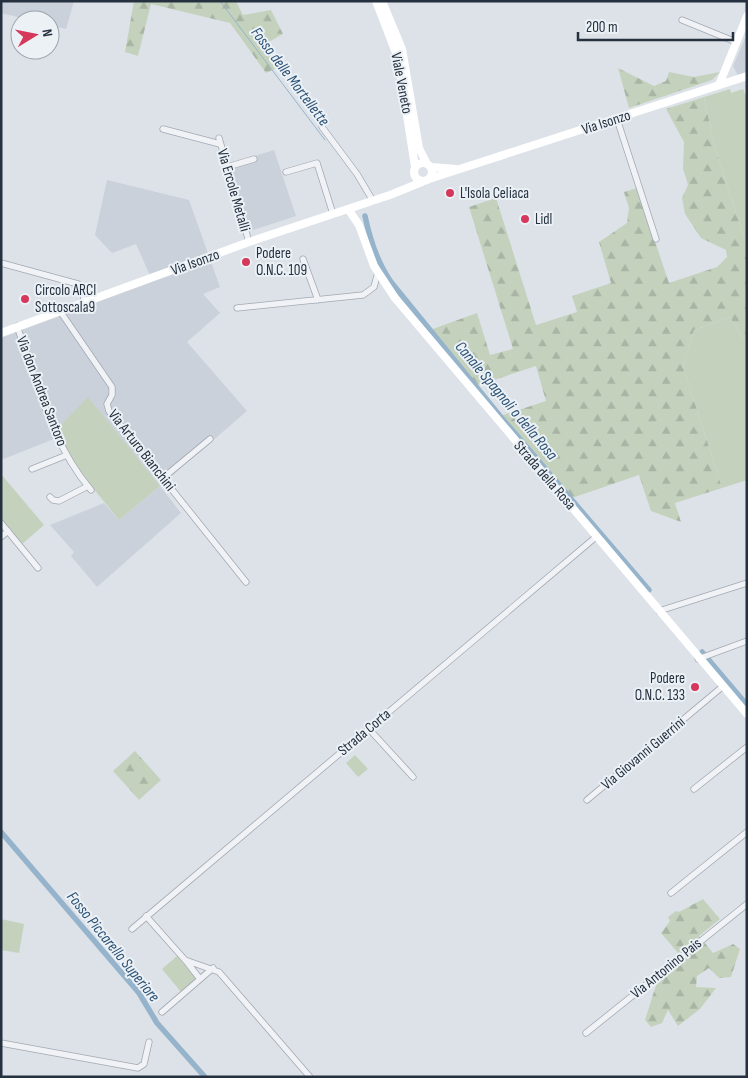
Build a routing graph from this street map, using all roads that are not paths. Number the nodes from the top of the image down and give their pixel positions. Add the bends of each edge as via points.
1 (376, 1) edge
2 (382, 1) edge
3 (747, 16) edge
4 (682, 20) dead end
5 (736, 42) junction
6 (747, 76) edge
7 (719, 86) junction
8 (617, 119) junction
9 (322, 127) dead end
10 (162, 129) dead end
11 (254, 159) dead end
12 (429, 165) junction
13 (227, 167) junction
14 (466, 168) junction
15 (414, 170) junction
16 (286, 172) dead end
17 (426, 181) junction
18 (390, 195) junction
19 (373, 201) junction
20 (362, 205) junction
21 (348, 209) junction
22 (333, 214) junction
23 (359, 225) junction
24 (656, 239) dead end
25 (249, 242) junction
26 (303, 259) dead end
27 (1, 263) edge
28 (378, 272) junction
29 (318, 300) junction
30 (84, 302) junction
31 (237, 308) dead end
32 (60, 311) junction
33 (17, 326) junction
34 (1, 332) edge
35 (210, 439) dead end
36 (67, 455) junction
37 (32, 469) dead end
38 (163, 478) junction
39 (50, 496) dead end
40 (1, 523) edge
41 (8, 531) junction
42 (597, 536) junction
43 (1, 538) edge
44 (38, 568) dead end
45 (246, 582) dead end
46 (747, 583) edge
47 (659, 611) junction
48 (747, 641) edge
49 (698, 659) junction
50 (722, 687) junction
51 (747, 714) edge
52 (369, 729) junction
53 (747, 747) edge
54 (413, 777) dead end
55 (694, 790) dead end
56 (588, 800) dead end
57 (747, 832) edge
58 (671, 894) dead end
59 (747, 904) edge
60 (146, 916) junction
61 (132, 929) dead end
62 (185, 960) junction
63 (213, 968) junction
64 (200, 979) junction
65 (162, 1012) dead end
66 (586, 1033) dead end
67 (149, 1042) dead end
68 (1, 1043) edge
69 (310, 1077) edge

1 - 15 street, Viale Veneto via 398,58
2 - 12 street, Viale Veneto via 403,52 419,148
3 - 5 street
4 - 5 street
5 - 7 street
6 - 7 street, Via Isonzo
7 - 8 street, Via Isonzo
8 - 14 street, Via Isonzo
8 - 24 street
9 - 19 street
10 - 13 street, Via Ercole Metalli via 220,141
11 - 13 street
12 - 14 street, Via Isonzo via 443,169
12 - 15 street, Via Isonzo via 419,164
12 - 17 street via 432,175
13 - 25 street, Via Ercole Metalli
14 - 17 street, Via Isonzo
15 - 17 street via 416,178
15 - 18 street, Via Isonzo via 408,182
16 - 22 street via 317,163
17 - 18 street, Via Isonzo
18 - 19 street, Via Isonzo
19 - 20 street, Via Isonzo
20 - 21 street, Via Isonzo
20 - 23 street, Strada della Rosa
21 - 22 street, Via Isonzo
21 - 23 street, Strada della Rosa
22 - 25 street, Via Isonzo
23 - 28 street, Strada della Rosa
25 - 30 street, Via Isonzo
26 - 29 street
27 - 30 street via 78,284 83,289
28 - 29 street via 374,287 366,294
28 - 42 street, Strada della Rosa via 398,303
29 - 31 street
30 - 32 street, Via Isonzo
32 - 33 street, Via Isonzo
32 - 38 street, Via Arturo Bianchini via 112,387 107,404 109,411
33 - 34 street, Via Isonzo
33 - 36 street, Via don Andrea Santoro
35 - 38 street
36 - 37 street, Via don Andrea Santoro
36 - 39 street, Via don Andrea Santoro via 90,488 59,501
38 - 45 street, Via Arturo Bianchini
40 - 41 street
41 - 43 street
41 - 44 street
42 - 47 street, Strada della Rosa
42 - 52 street, Strada Corta
46 - 47 street
47 - 49 street, Strada della Rosa
48 - 49 street
49 - 50 street, Strada della Rosa
50 - 51 street, Strada della Rosa
50 - 56 street, Via Giovanni Guerrini
52 - 54 street
52 - 60 street, Strada Corta
53 - 55 street
57 - 58 street
59 - 66 street, Via Antonino Pais
60 - 61 street, Strada Corta
60 - 62 street
62 - 63 street
62 - 64 street
63 - 64 street
63 - 69 street
64 - 65 street
67 - 68 street via 144,1064 138,1068

